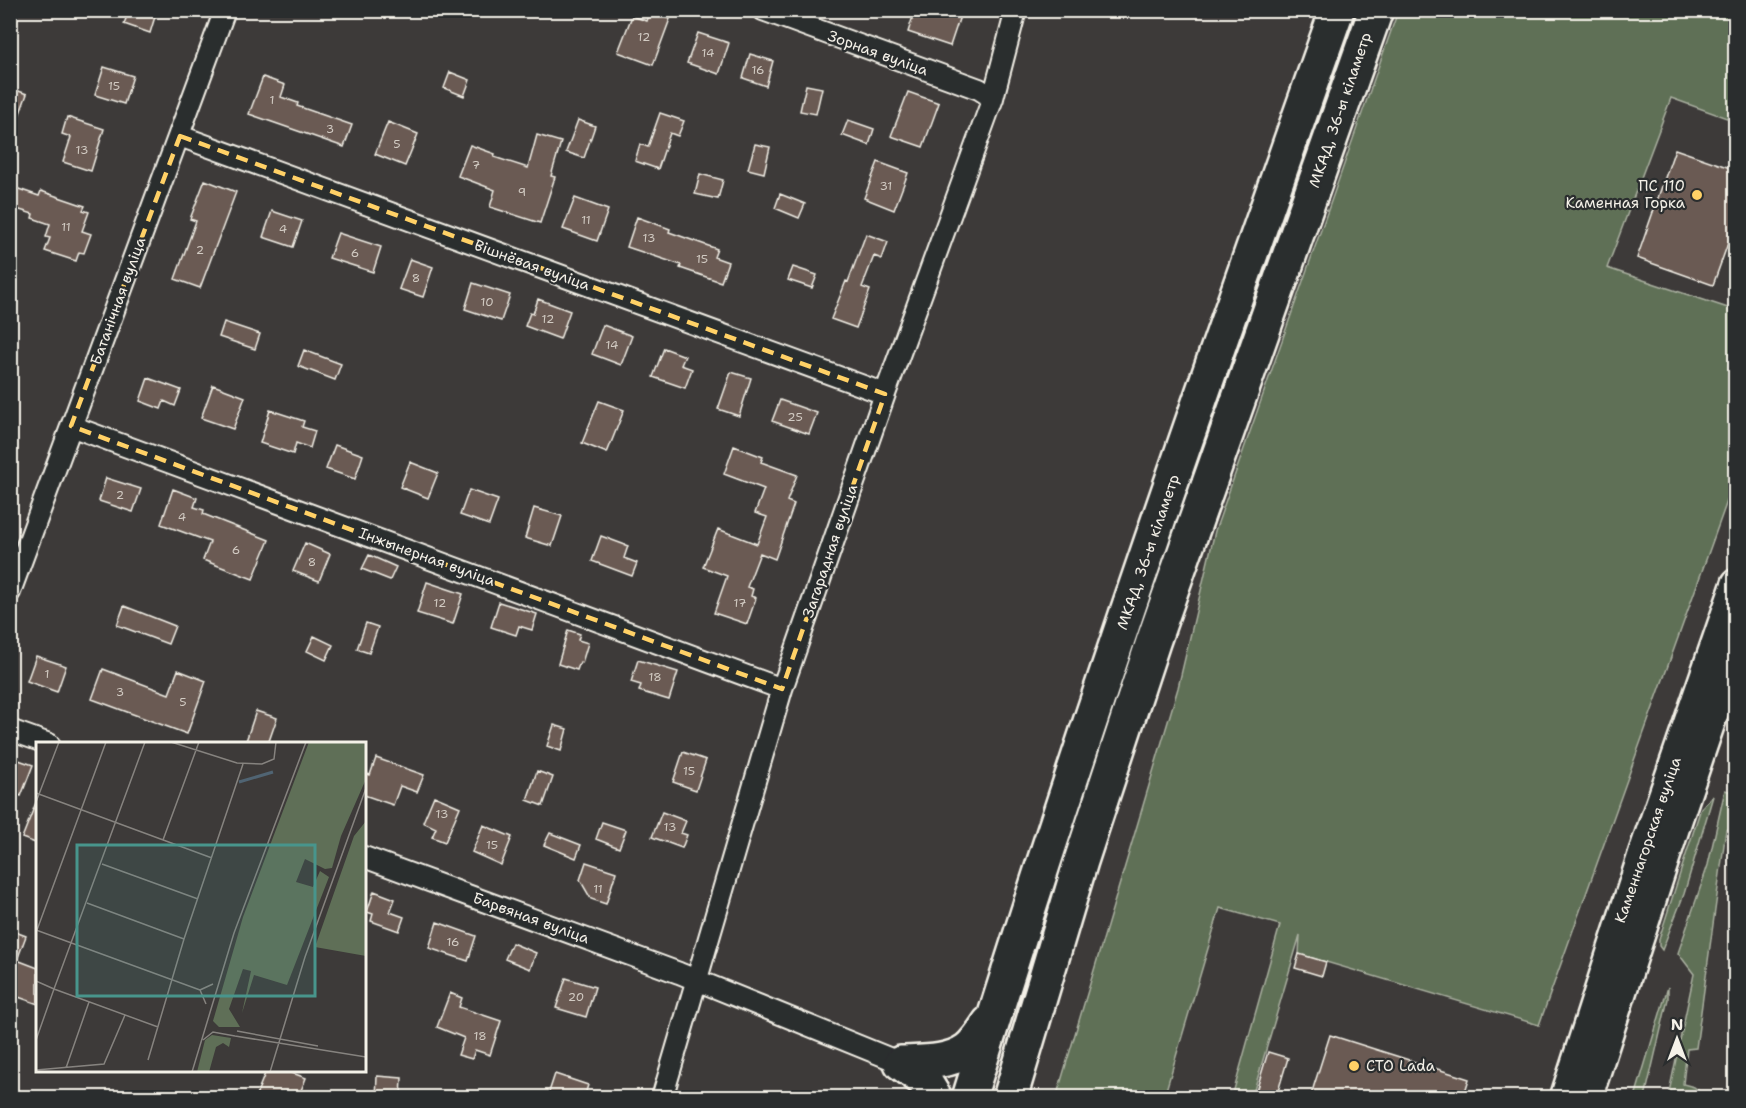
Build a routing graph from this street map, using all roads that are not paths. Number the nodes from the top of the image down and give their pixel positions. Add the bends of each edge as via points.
1 (225, 10) edge
2 (763, 10) edge
3 (1016, 10) edge
4 (1337, 10) edge
5 (1376, 10) edge
6 (993, 98) junction
7 (180, 136) junction
8 (885, 394) junction
9 (71, 426) junction
10 (1736, 583) edge
11 (10, 592) edge
12 (1736, 649) edge
13 (782, 689) junction
14 (10, 730) edge
15 (43, 742) edge
16 (366, 858) edge
17 (697, 980) junction
18 (994, 1017) junction
19 (901, 1064) junction
20 (662, 1098) edge
21 (935, 1098) edge
22 (969, 1098) edge
23 (1010, 1098) edge
24 (1564, 1098) edge
25 (1588, 1098) edge

1 - 7 street, Батанічная вуліца
2 - 6 street, Зорная вуліца via 979,89
3 - 6 street, Загарадная вуліца
4 - 18 highway, МКАД, 36-ы кіламетр via 1122,625
5 - 23 highway, МКАД, 36-ы кіламетр via 1153,642 1081,861
6 - 8 street, Загарадная вуліца
7 - 8 street, Вішнёвая вуліца
7 - 9 street, Батанічная вуліца
8 - 13 street, Загарадная вуліца
9 - 11 street, Батанічная вуліца
9 - 13 street, Інжынерная вуліца
10 - 24 main road, Каменнагорская вуліца
12 - 25 main road, Каменнагорская вуліца
13 - 17 street, Загарадная вуліца
14 - 15 street
16 - 17 street, Барвяная вуліца
17 - 19 street, Барвяная вуліца
17 - 20 street, Загарадная вуліца
18 - 19 highway via 967,1050 948,1059
18 - 22 highway, МКАД, 36-ы кіламетр
19 - 21 highway via 924,1080

